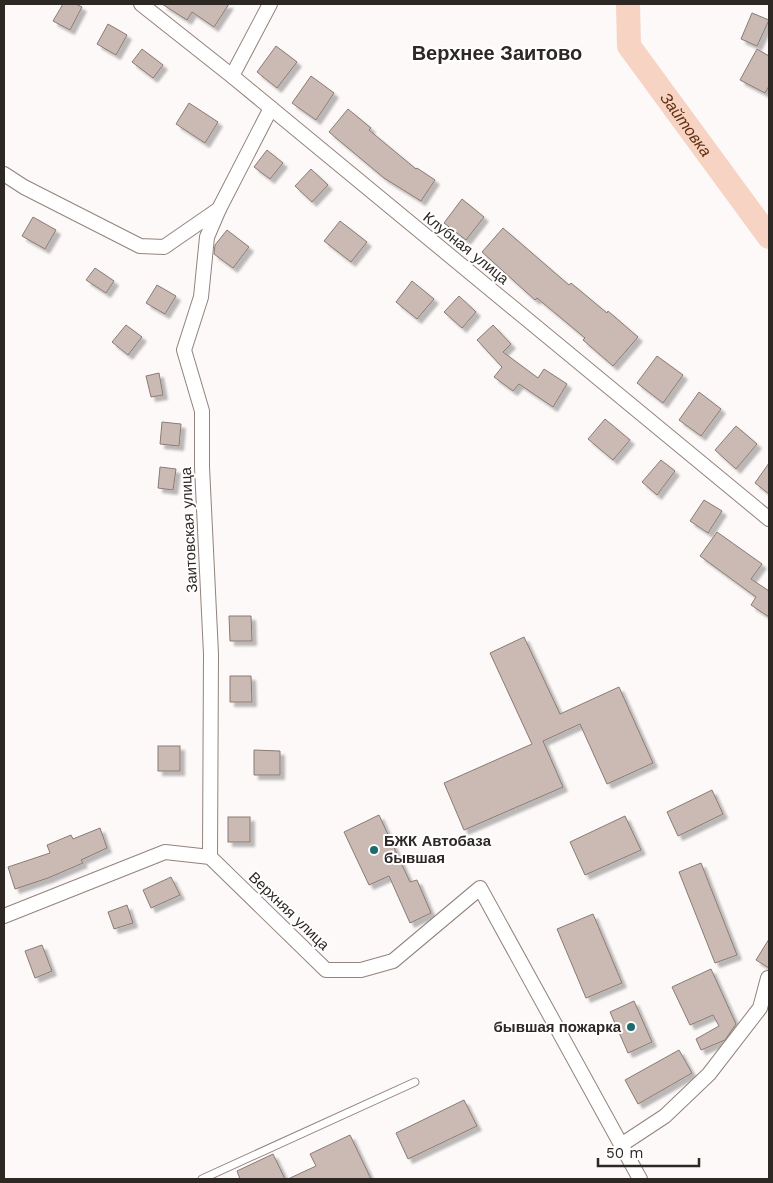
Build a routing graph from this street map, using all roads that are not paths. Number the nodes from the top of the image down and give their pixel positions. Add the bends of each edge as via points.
1 (141, 4) edge
2 (270, 4) edge
3 (232, 76) junction
4 (271, 108) junction
5 (4, 174) edge
6 (219, 209) junction
7 (769, 519) edge
8 (210, 857) junction
9 (4, 916) edge
10 (768, 978) edge
11 (415, 1082) dead end
12 (621, 1145) junction
13 (202, 1179) edge
14 (640, 1179) edge

1 - 3 street, Клубная улица
2 - 3 street
3 - 4 street, Клубная улица
4 - 6 street, Заитовская улица
4 - 7 street, Клубная улица
5 - 6 street, Заитовская улица via 140,246 164,246
6 - 8 street, Заитовская улица via 207,237 200,298 184,350 202,411 211,654
8 - 9 street via 165,852
8 - 12 street, Верхняя улица via 326,970 361,970 393,961 480,888
10 - 12 street via 760,1008 709,1074 665,1116
11 - 13 lane
12 - 14 street, Верхняя улица

